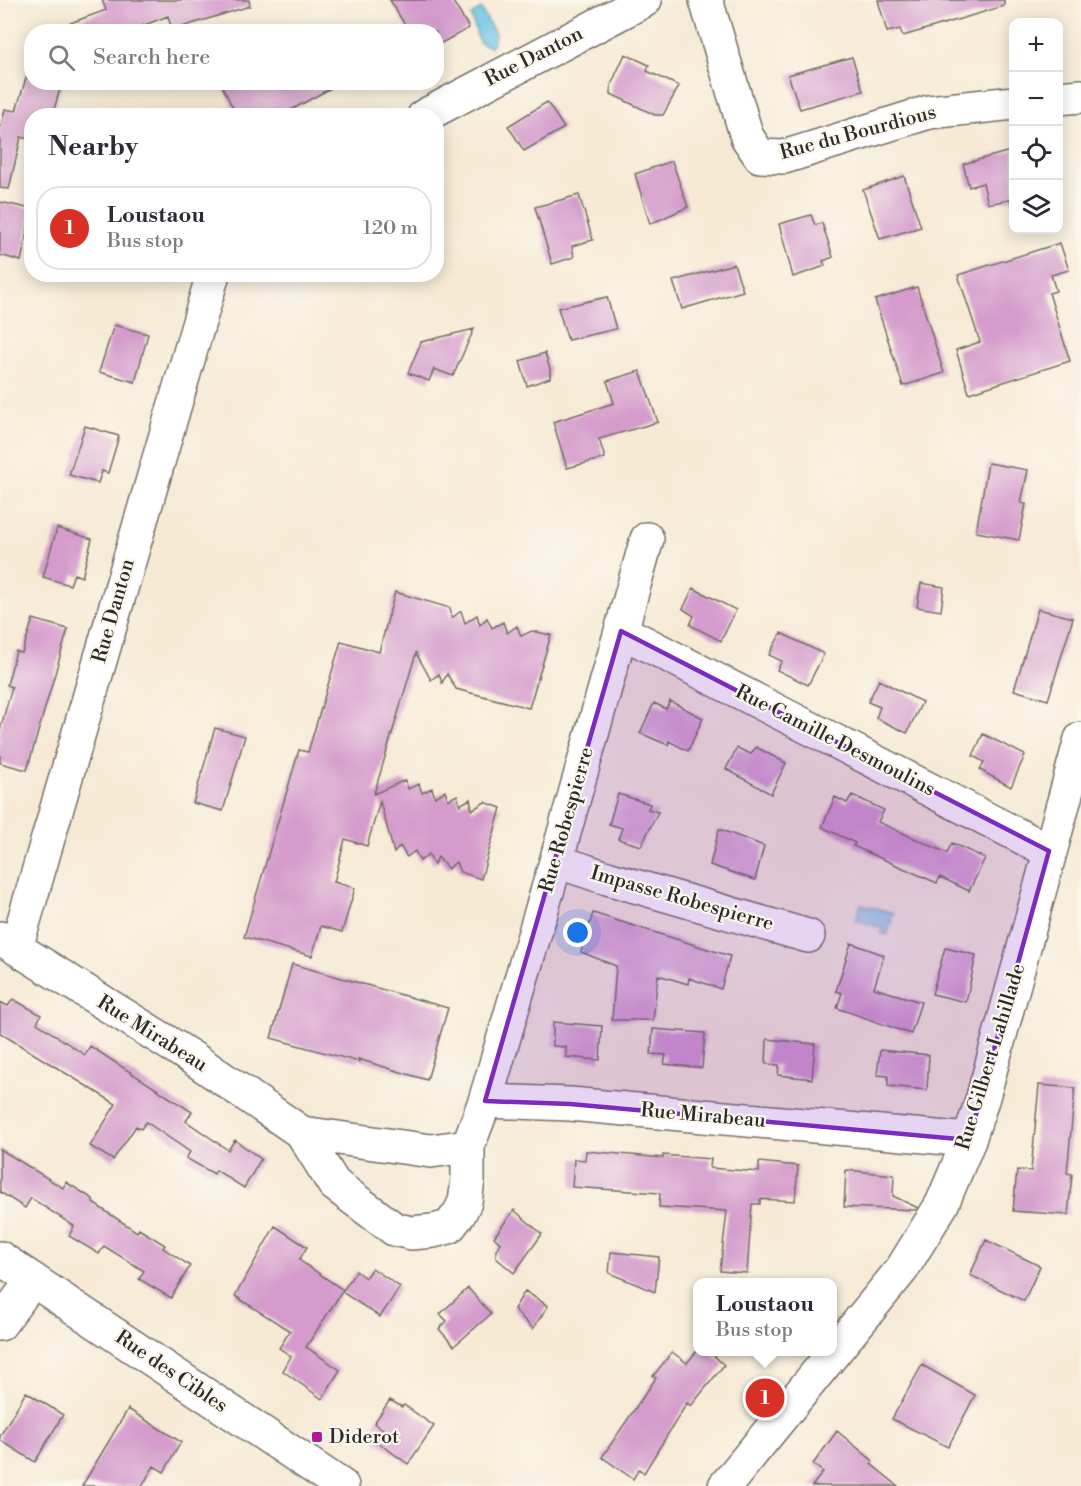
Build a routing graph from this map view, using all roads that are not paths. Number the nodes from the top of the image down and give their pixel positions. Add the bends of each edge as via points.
1 (645, 0) edge
2 (706, 0) edge
3 (1081, 96) edge
4 (1063, 98) edge
5 (1009, 104) edge
6 (439, 108) edge
7 (211, 282) edge
8 (647, 539) dead end
9 (621, 631) junction
10 (1081, 739) edge
11 (1049, 851) junction
12 (556, 861) junction
13 (808, 936) dead end
14 (8, 943) edge
15 (485, 1101) junction
16 (302, 1133) junction
17 (969, 1140) junction
18 (468, 1146) junction
19 (0, 1258) edge
20 (33, 1280) junction
21 (0, 1324) edge
22 (837, 1349) edge
23 (831, 1356) edge
24 (342, 1486) edge
25 (725, 1486) edge

1 - 6 street, Rue Danton
2 - 5 street, Rue du Bourdious via 747,137 760,156 784,157 929,112
3 - 4 street
7 - 14 street, Rue Danton
8 - 9 street, Rue Robespierre
9 - 11 street, Rue Camille Desmoulins
9 - 12 street, Rue Robespierre
10 - 11 street, Rue Gilbert Lahillade
11 - 17 street, Rue Gilbert Lahillade
12 - 13 street, Impasse Robespierre
12 - 15 street, Rue Robespierre
14 - 16 street, Rue Mirabeau via 194,1059
15 - 17 street, Rue Mirabeau via 570,1104
15 - 18 street, Rue Mirabeau
16 - 18 street, Rue Mirabeau via 431,1151
16 - 18 street, Rue Mirabeau via 334,1184 394,1228 411,1233 449,1227 459,1214 468,1180
17 - 22 street, Rue Gilbert Lahillade via 942,1204 902,1269
19 - 20 street, Rue des Cibles
20 - 21 street
20 - 24 street, Rue des Cibles
23 - 25 street, Rue Gilbert Lahillade

